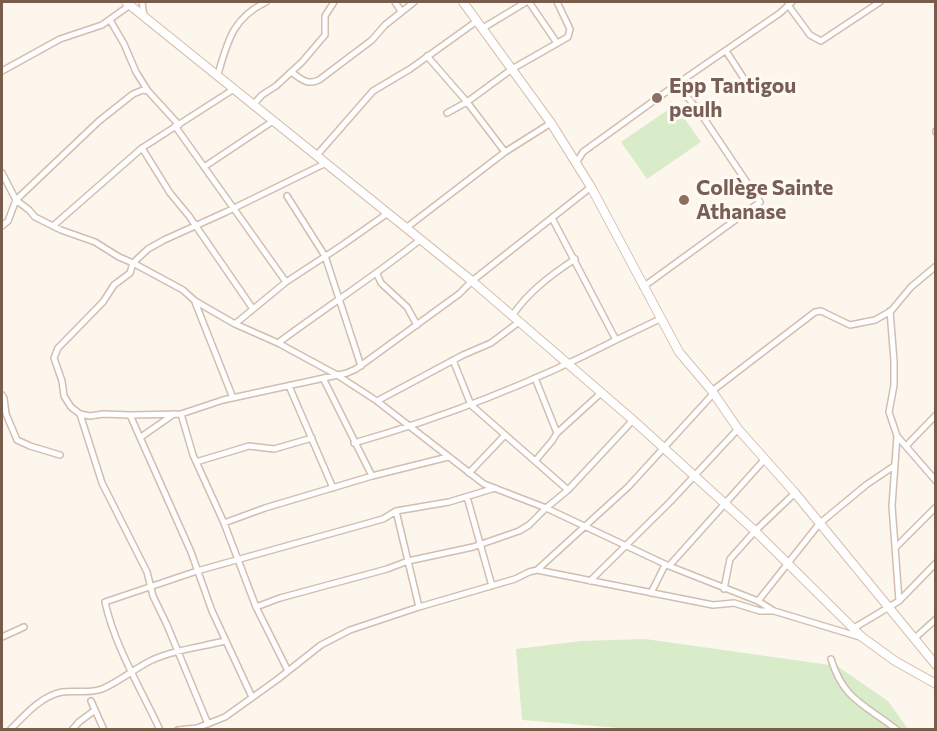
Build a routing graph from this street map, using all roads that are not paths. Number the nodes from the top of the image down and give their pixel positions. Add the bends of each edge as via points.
1 (142, 2) edge
2 (266, 2) edge
3 (334, 2) edge
4 (395, 2) edge
5 (414, 2) edge
6 (463, 2) edge
7 (528, 2) edge
8 (556, 2) edge
9 (880, 2) edge
10 (128, 3) edge
11 (790, 3) edge
12 (401, 11) junction
13 (144, 16) junction
14 (110, 20) junction
15 (477, 21) junction
16 (483, 28) junction
17 (557, 43) junction
18 (726, 51) junction
19 (428, 56) junction
20 (512, 69) junction
21 (2, 71) edge
22 (291, 72) junction
23 (218, 74) junction
24 (677, 84) junction
25 (750, 88) dead end
26 (234, 89) junction
27 (148, 91) junction
28 (467, 102) junction
29 (254, 105) junction
30 (447, 113) dead end
31 (273, 121) junction
32 (550, 123) junction
33 (177, 125) junction
34 (142, 148) junction
35 (505, 152) junction
36 (317, 155) junction
37 (326, 163) junction
38 (576, 163) junction
39 (204, 168) junction
40 (2, 173) edge
41 (591, 187) junction
42 (287, 196) dead end
43 (16, 200) junction
44 (233, 209) junction
45 (388, 213) junction
46 (552, 218) junction
47 (2, 226) edge
48 (53, 226) junction
49 (195, 226) junction
50 (406, 228) junction
51 (421, 239) junction
52 (325, 256) junction
53 (574, 259) junction
54 (133, 263) junction
55 (936, 266) edge
56 (376, 274) junction
57 (472, 281) junction
58 (285, 282) junction
59 (644, 287) junction
60 (340, 298) junction
61 (195, 301) junction
62 (253, 309) junction
63 (890, 311) junction
64 (512, 316) junction
65 (660, 319) junction
66 (519, 322) junction
67 (235, 324) junction
68 (417, 324) junction
69 (616, 340) junction
70 (278, 343) junction
71 (453, 360) junction
72 (568, 364) junction
73 (361, 366) junction
74 (337, 375) junction
75 (323, 378) junction
76 (535, 378) junction
77 (289, 386) junction
78 (712, 392) junction
79 (601, 393) junction
80 (2, 395) edge
81 (233, 398) junction
82 (377, 401) junction
83 (471, 405) junction
84 (80, 414) junction
85 (177, 414) junction
86 (130, 415) junction
87 (936, 415) edge
88 (90, 416) junction
89 (633, 420) junction
90 (85, 425) junction
91 (410, 427) junction
92 (738, 429) junction
93 (557, 433) junction
94 (505, 435) junction
95 (897, 436) junction
96 (141, 437) junction
97 (312, 438) junction
98 (354, 443) junction
99 (906, 447) junction
100 (665, 448) junction
101 (60, 455) dead end
102 (448, 457) junction
103 (536, 460) junction
104 (764, 460) junction
105 (196, 462) junction
106 (894, 466) junction
107 (470, 473) junction
108 (372, 476) junction
109 (695, 476) junction
110 (936, 481) edge
111 (333, 488) junction
112 (495, 488) junction
113 (568, 490) junction
114 (795, 493) junction
115 (467, 497) junction
116 (725, 505) junction
117 (936, 507) edge
118 (546, 508) junction
119 (396, 511) junction
120 (224, 523) junction
121 (819, 524) junction
122 (585, 528) junction
123 (755, 531) junction
124 (480, 544) junction
125 (626, 547) junction
126 (895, 548) junction
127 (238, 559) junction
128 (408, 561) junction
129 (788, 564) junction
130 (936, 564) edge
131 (667, 566) junction
132 (537, 570) junction
133 (196, 571) junction
134 (590, 581) junction
135 (152, 586) junction
136 (492, 586) junction
137 (724, 589) junction
138 (651, 593) junction
139 (899, 601) junction
140 (758, 602) junction
141 (888, 606) junction
142 (256, 607) junction
143 (419, 607) junction
144 (774, 611) junction
145 (936, 619) edge
146 (24, 627) dead end
147 (854, 628) junction
148 (2, 637) edge
149 (862, 637) junction
150 (915, 638) junction
151 (225, 641) junction
152 (177, 652) junction
153 (831, 659) dead end
154 (936, 665) edge
155 (130, 671) junction
156 (288, 671) junction
157 (936, 684) edge
158 (252, 697) junction
159 (91, 701) dead end
160 (95, 711) junction
161 (208, 724) junction
162 (10, 729) edge
163 (72, 729) edge
164 (104, 729) edge
165 (160, 729) edge
166 (178, 729) edge
167 (897, 729) edge

1 - 13 street
2 - 23 street via 242,18 226,47
3 - 22 street via 325,16 325,35
4 - 12 street
5 - 12 street
6 - 15 street
7 - 16 street
7 - 17 street
8 - 17 street via 571,33
9 - 11 street via 821,41 810,34
10 - 13 street
10 - 14 street
11 - 18 street
12 - 22 street via 372,40 314,83 307,83
13 - 23 street
14 - 21 street via 60,39
14 - 27 street
15 - 16 street
15 - 19 street
16 - 20 street
17 - 20 street
18 - 24 street
18 - 25 street
19 - 28 street
19 - 36 street via 366,97
20 - 28 street
20 - 32 street
22 - 29 street
23 - 26 street
24 - 38 street via 583,153
24 - 59 street via 760,202
26 - 29 street
26 - 33 street
27 - 33 street
27 - 43 street via 133,94 99,121
28 - 30 street
28 - 35 street
29 - 31 street
31 - 36 street
31 - 39 street
32 - 35 street
32 - 38 street
33 - 34 street
33 - 39 street
34 - 48 street
34 - 49 street
35 - 50 street
36 - 37 street
37 - 44 street
37 - 45 street
38 - 41 street
39 - 44 street
40 - 43 street
41 - 46 street
41 - 59 street
42 - 52 street
43 - 47 street
43 - 48 street via 35,218
44 - 49 street
44 - 58 street
45 - 50 street
45 - 52 street
46 - 53 street
46 - 57 street
48 - 54 street via 95,242
49 - 54 street via 153,246
49 - 62 street
50 - 51 street
51 - 56 street
51 - 57 street
52 - 58 street
52 - 60 street
53 - 64 street via 520,303
53 - 69 street
54 - 61 street via 183,290
54 - 84 street via 130,273 114,285 103,302 58,348 54,358 64,396
55 - 63 street via 910,287
56 - 60 street
56 - 68 street via 407,307
57 - 64 street
57 - 68 street
58 - 62 street
59 - 65 street
60 - 70 street
60 - 73 street
61 - 67 street
61 - 81 street
62 - 67 street
63 - 78 street via 870,322 850,325 815,312
63 - 95 street via 894,385 889,412
64 - 66 street
65 - 69 street
65 - 78 street via 679,352
66 - 71 street via 491,343
66 - 72 street
67 - 70 street
68 - 73 street
69 - 72 street
70 - 74 street
71 - 82 street
71 - 83 street
72 - 76 street
72 - 79 street
73 - 74 street
74 - 75 street
74 - 82 street
75 - 77 street
75 - 98 street
76 - 83 street
76 - 93 street
77 - 81 street
77 - 97 street
78 - 92 street
78 - 100 street
79 - 89 street
79 - 93 street
80 - 101 street via 16,440
81 - 85 street
82 - 91 street
83 - 91 street
83 - 94 street
84 - 88 street
84 - 90 street
85 - 86 street
85 - 96 street
85 - 105 street
86 - 88 street
86 - 96 street
87 - 99 street
88 - 90 street
89 - 100 street
89 - 113 street
90 - 135 street via 102,483
91 - 98 street
91 - 102 street
92 - 104 street
92 - 109 street
93 - 103 street
94 - 103 street
94 - 107 street
95 - 99 street
95 - 106 street
96 - 133 street
97 - 105 street via 274,449 249,446
97 - 111 street
98 - 108 street
99 - 110 street
100 - 109 street
100 - 122 street
102 - 107 street
102 - 108 street
103 - 113 street
104 - 114 street
104 - 116 street
105 - 120 street
106 - 121 street
106 - 126 street
107 - 112 street
108 - 111 street
109 - 116 street
109 - 125 street
111 - 120 street
112 - 115 street
112 - 118 street
113 - 118 street
114 - 121 street
114 - 123 street
115 - 119 street
115 - 124 street
116 - 123 street
116 - 131 street
117 - 126 street
118 - 122 street
118 - 124 street via 529,525
119 - 127 street via 383,519
119 - 128 street
120 - 127 street
121 - 129 street
121 - 141 street
122 - 125 street
122 - 132 street
123 - 129 street
123 - 137 street via 730,559
124 - 128 street
124 - 136 street
125 - 131 street
125 - 134 street
126 - 139 street
127 - 133 street
127 - 142 street
128 - 142 street
128 - 143 street
129 - 140 street
129 - 147 street
130 - 139 street
131 - 137 street
131 - 138 street
132 - 134 street
132 - 136 street
133 - 135 street
133 - 151 street
134 - 138 street
135 - 152 street
135 - 155 street via 105,602
136 - 143 street
137 - 140 street
138 - 144 street via 712,605 734,603
139 - 141 street
140 - 144 street
141 - 147 street
141 - 150 street
142 - 156 street
143 - 156 street via 350,630 321,645
144 - 149 street
145 - 150 street
146 - 148 street
147 - 149 street
149 - 157 street
150 - 154 street
151 - 152 street
151 - 158 street
152 - 155 street
152 - 161 street
153 - 167 street via 846,692
155 - 162 street via 88,693 62,692 50,696
155 - 165 street
156 - 158 street
158 - 161 street
159 - 160 street
160 - 163 street
160 - 164 street
161 - 166 street

